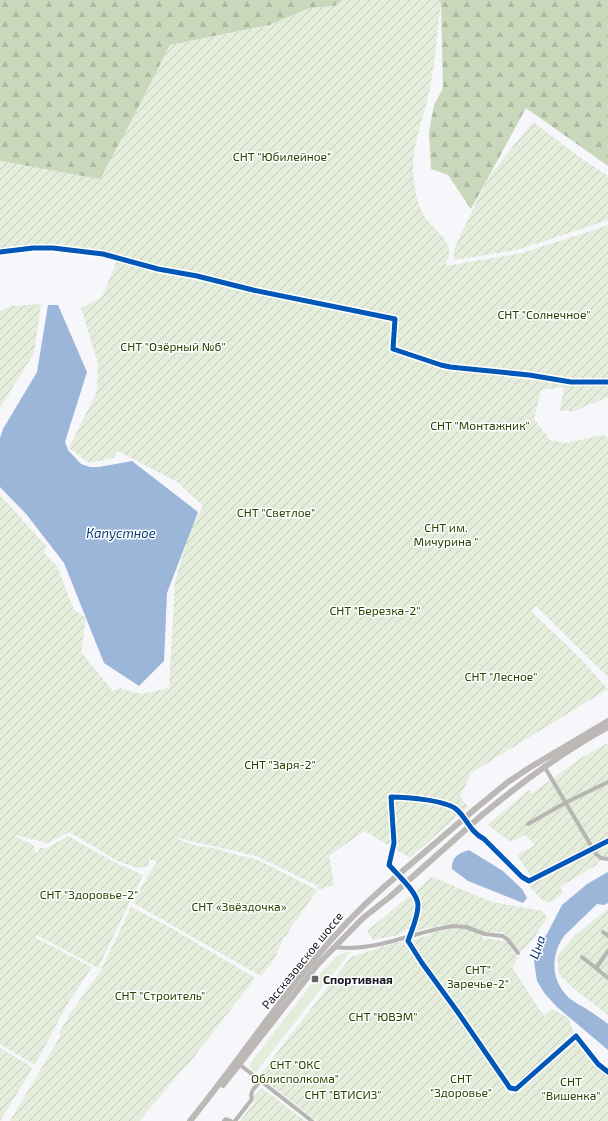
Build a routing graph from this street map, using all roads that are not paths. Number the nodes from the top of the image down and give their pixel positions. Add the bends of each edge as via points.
1 (0, 252) edge
2 (608, 382) edge
3 (608, 721) edge
4 (608, 727) edge
5 (544, 766) junction
6 (608, 782) edge
7 (565, 803) junction
8 (528, 824) dead end
9 (608, 841) edge
10 (594, 849) junction
11 (608, 859) edge
12 (603, 932) dead end
13 (410, 936) junction
14 (608, 936) edge
15 (334, 947) junction
16 (608, 951) edge
17 (518, 953) dead end
18 (582, 957) dead end
19 (596, 968) junction
20 (608, 978) edge
21 (239, 1064) junction
22 (608, 1072) edge
23 (260, 1081) junction
24 (190, 1121) edge
25 (195, 1121) edge
26 (224, 1121) edge
27 (231, 1121) edge
28 (235, 1121) edge
29 (312, 1121) edge

1 - 2 street via 53,248 103,254 158,269 395,319 393,349 441,366 571,382
3 - 24 main road, Рассказовское шоссе, bridge via 508,782 355,914 318,955
4 - 5 main road, Рассказовское шоссе
5 - 7 street
5 - 15 main road, Рассказовское шоссе, bridge via 482,815 363,918
6 - 7 street
7 - 8 street
7 - 10 street
9 - 10 street
10 - 11 street via 599,856
10 - 13 street via 529,881 476,834 456,809 412,798 391,797 394,843 389,865 416,895 418,904
12 - 14 street
13 - 15 street via 368,946
13 - 17 street via 448,926 462,926 485,934 505,937
13 - 22 street via 408,941 422,963 511,1089 516,1089 576,1036 598,1064
15 - 21 main road, Рассказовское шоссе via 303,981
16 - 19 street
18 - 19 street
19 - 20 street
21 - 23 street
21 - 25 main road, Рассказовское шоссе
23 - 28 street via 251,1093 252,1099
23 - 29 street
26 - 27 street

